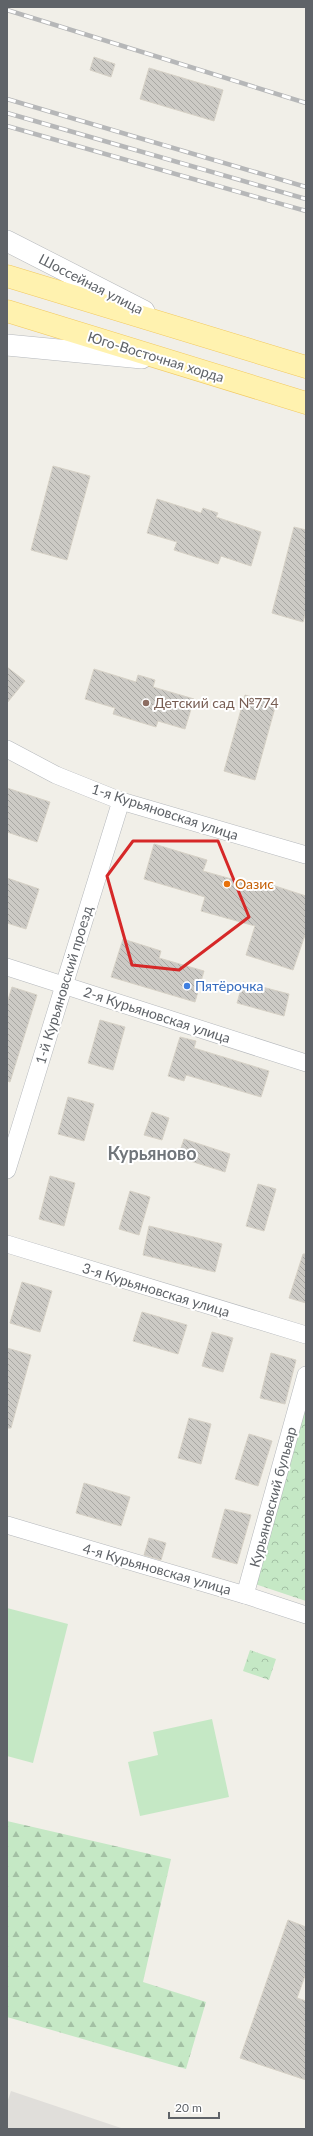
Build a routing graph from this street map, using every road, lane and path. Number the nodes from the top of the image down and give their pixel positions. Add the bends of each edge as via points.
1 (7, 242) edge
2 (7, 276) edge
3 (7, 311) edge
4 (175, 327) junction
5 (7, 345) edge
6 (167, 360) junction
7 (306, 367) edge
8 (306, 403) edge
9 (7, 749) edge
10 (121, 801) junction
11 (306, 855) edge
12 (7, 966) edge
13 (64, 985) junction
14 (306, 1063) edge
15 (7, 1170) edge
16 (7, 1244) edge
17 (306, 1335) edge
18 (306, 1375) edge
19 (7, 1525) edge
20 (246, 1595) junction
21 (306, 1615) edge

1 - 4 street, Шоссейная улица
2 - 4 main road
3 - 6 main road, Юго-Восточная хорда
4 - 7 main road
5 - 6 street
6 - 8 main road, Юго-Восточная хорда
9 - 10 street, 1-я Курьяновская улица via 56,775
10 - 11 street, 1-я Курьяновская улица
10 - 13 street, 1-й Курьяновский проезд
12 - 13 street, 2-я Курьяновская улица
13 - 14 street, 2-я Курьяновская улица
13 - 15 street, 1-й Курьяновский проезд
16 - 17 street, 3-я Курьяновская улица
18 - 20 street, Курьяновский бульвар
19 - 20 street, 4-я Курьяновская улица
20 - 21 street, 4-я Курьяновская улица

